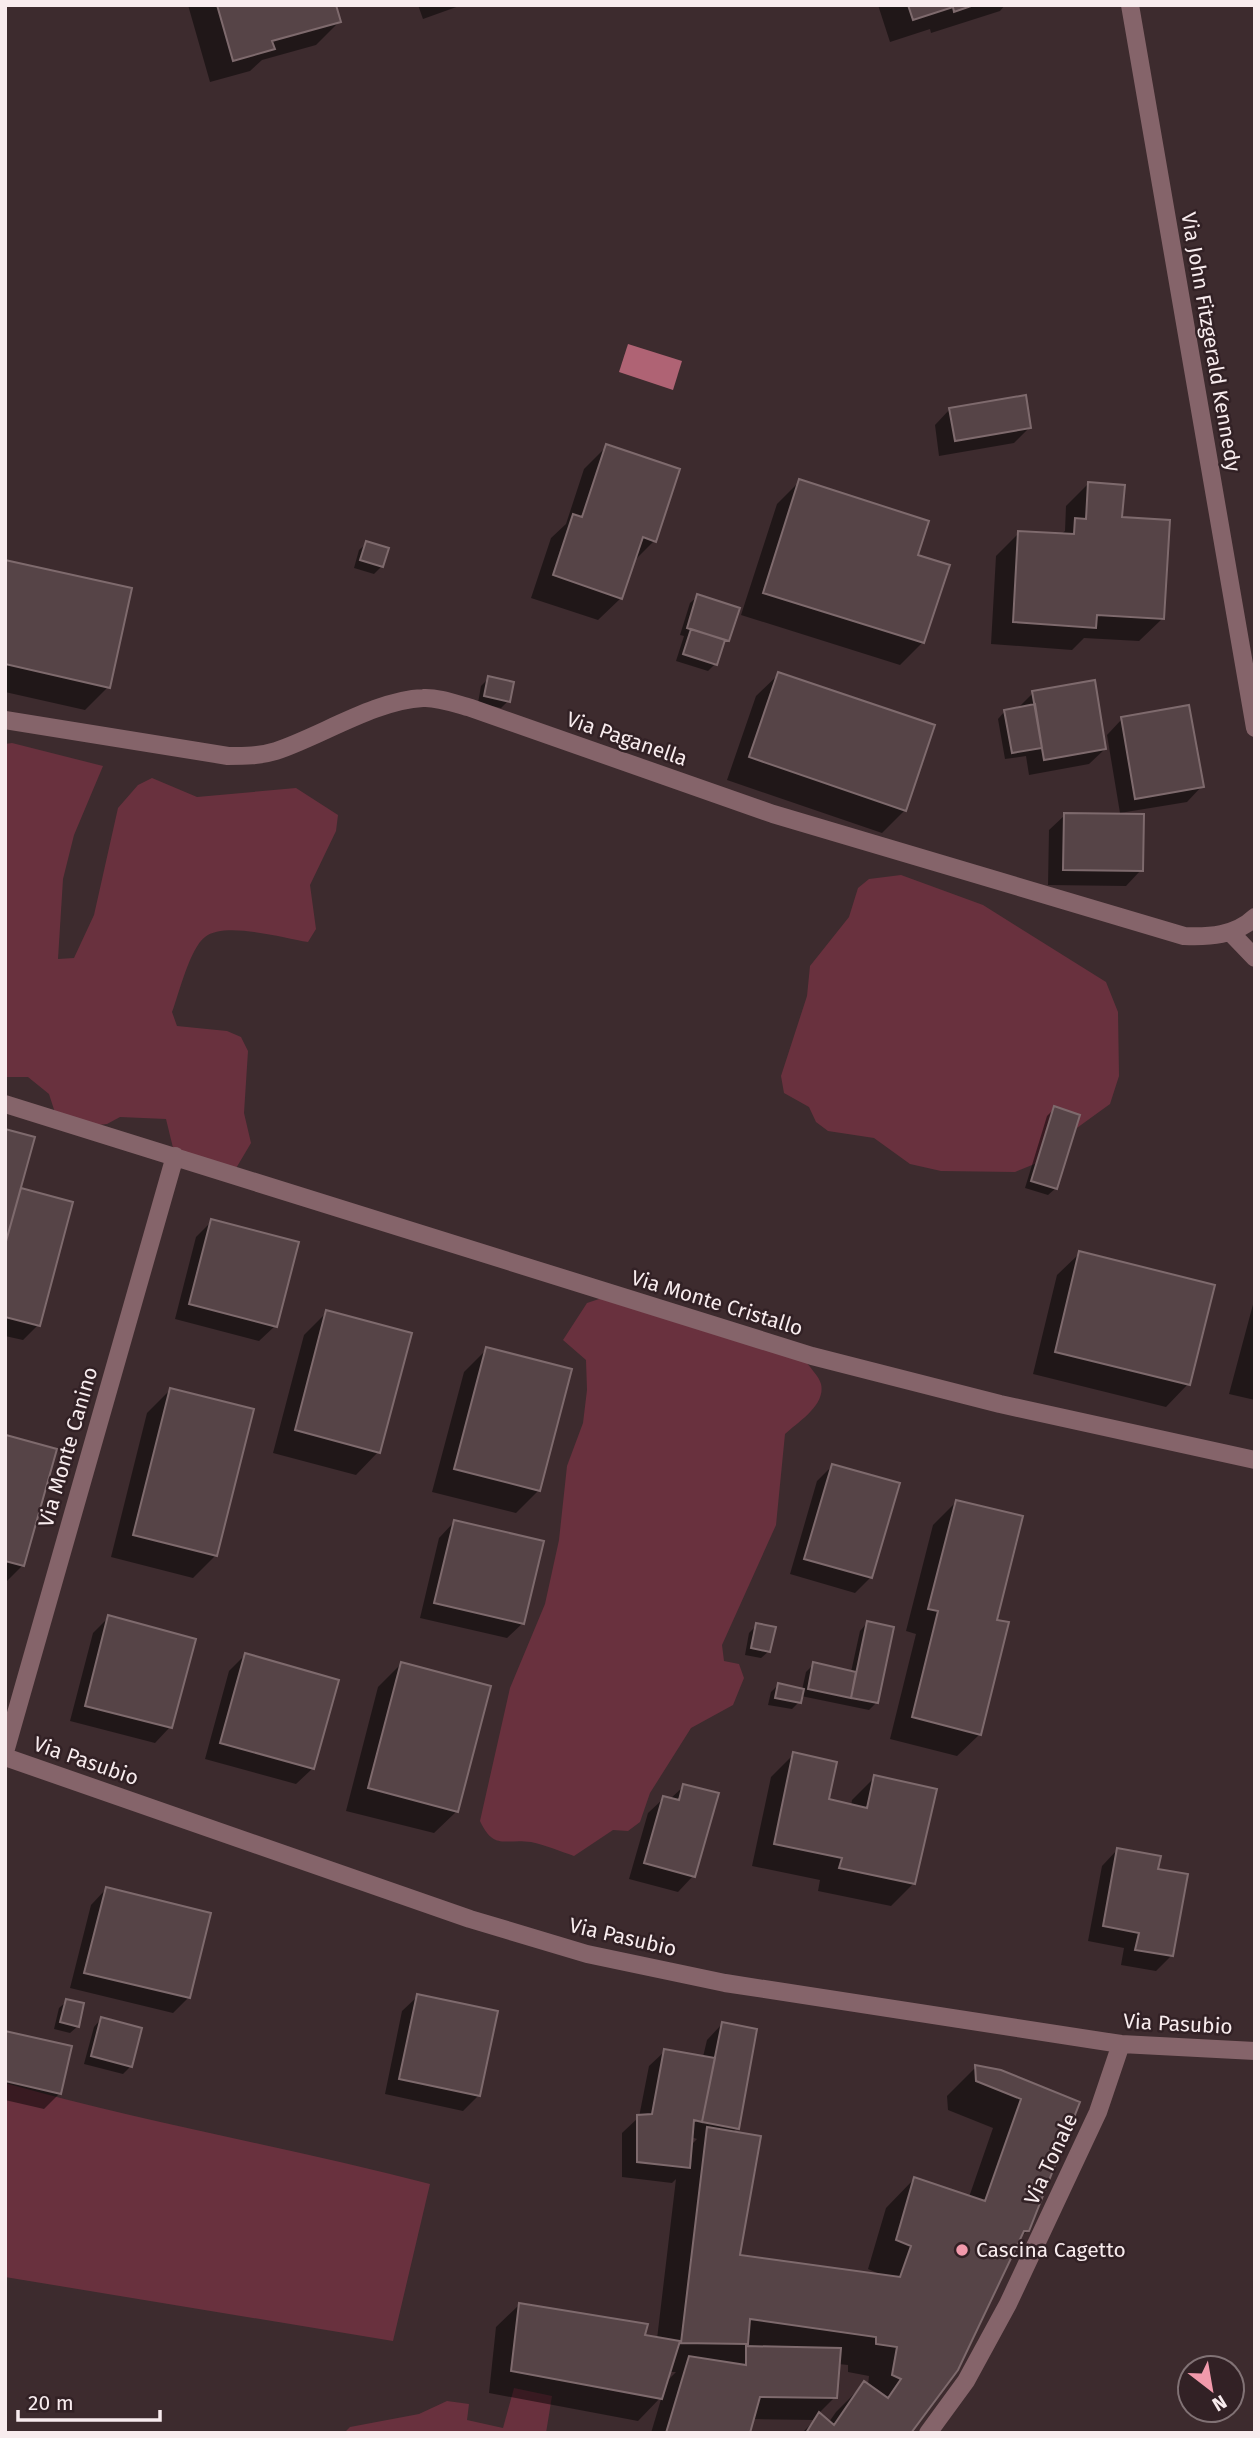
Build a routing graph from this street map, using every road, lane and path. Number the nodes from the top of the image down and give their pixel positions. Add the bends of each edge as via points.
1 (1130, 5) edge
2 (5, 720) edge
3 (1255, 728) edge
4 (1255, 917) edge
5 (1230, 932) junction
6 (1255, 958) edge
7 (5, 1104) edge
8 (175, 1156) junction
9 (1255, 1460) edge
10 (5, 1752) edge
11 (5, 1757) edge
12 (1121, 2044) junction
13 (1255, 2051) edge
14 (928, 2433) edge

1 - 3 street, Via John Fitzgerald Kennedy
2 - 5 street, Via Paganella via 214,754 253,756 274,752 385,706 427,698 471,708 773,814 1184,936
4 - 5 street
5 - 6 street
7 - 8 street, Via Monte Cristallo
8 - 9 street, Via Monte Cristallo via 812,1356 1000,1404
8 - 10 street, Via Monte Canino
11 - 12 street, Via Pasubio via 470,1919 587,1954 725,1983
12 - 13 street, Via Pasubio
12 - 14 street, Via Tonale via 1098,2112 1008,2304 966,2381

